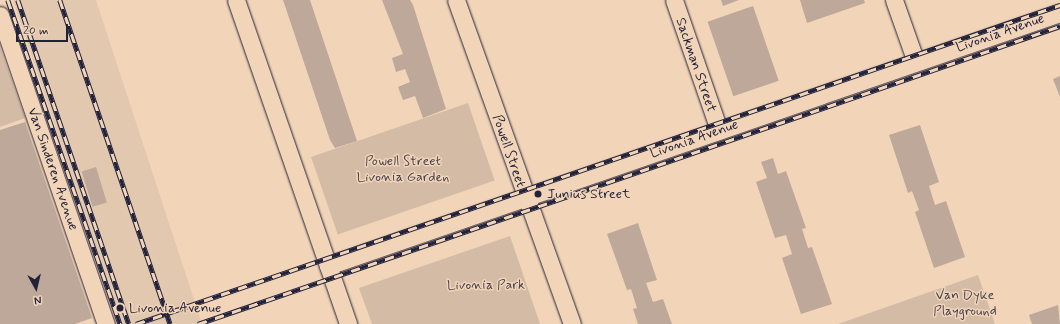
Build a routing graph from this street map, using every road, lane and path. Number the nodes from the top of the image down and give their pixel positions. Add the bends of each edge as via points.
1 (236, 0) edge
2 (456, 0) edge
3 (674, 0) edge
4 (894, 0) edge
5 (1060, 13) edge
6 (0, 14) edge
7 (916, 62) junction
8 (718, 130) junction
9 (525, 196) junction
10 (328, 266) junction
11 (106, 324) edge
12 (348, 324) edge
13 (572, 324) edge

1 - 10 street
2 - 9 street, Powell Street
3 - 8 street, Sackman Street
4 - 7 street
5 - 7 street, Livonia Avenue
6 - 11 street, Van Sinderen Avenue
7 - 8 street, Livonia Avenue
8 - 9 street, Livonia Avenue
9 - 10 street, Livonia Avenue
9 - 13 street, Powell Street
10 - 12 street

